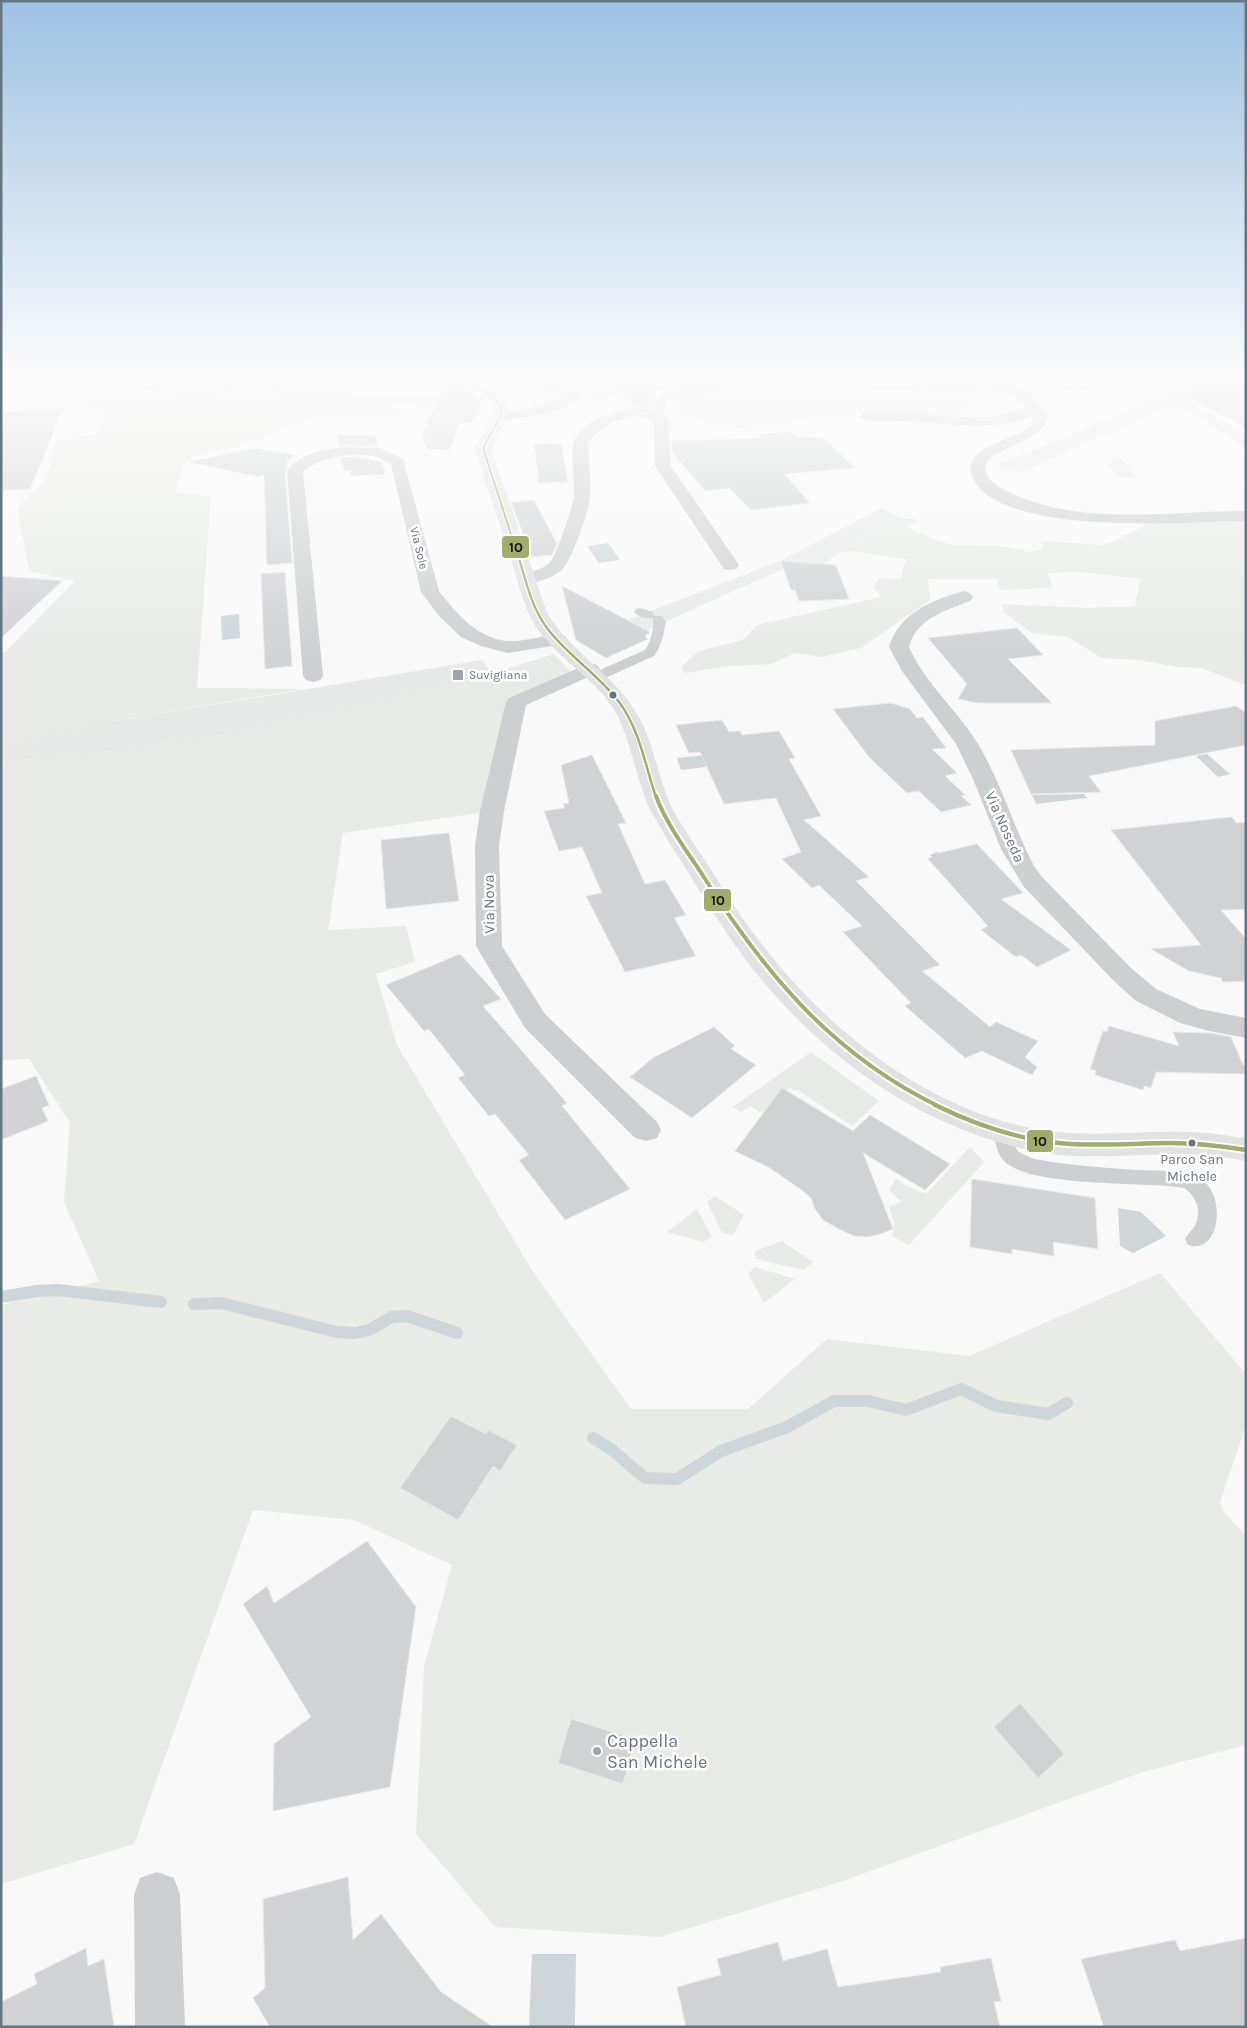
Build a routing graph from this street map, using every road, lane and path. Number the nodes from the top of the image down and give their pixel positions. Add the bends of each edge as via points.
1 (296, 470) edge
2 (400, 470) edge
3 (490, 470) edge
4 (581, 470) edge
5 (665, 470) edge
6 (979, 470) edge
7 (1246, 516) edge
8 (730, 565) dead end
9 (526, 578) junction
10 (964, 597) dead end
11 (649, 615) dead end
12 (558, 640) junction
13 (594, 673) junction
14 (313, 676) dead end
15 (1246, 1028) edge
16 (646, 1130) dead end
17 (1002, 1133) junction
18 (1246, 1150) edge
19 (1195, 1238) dead end
20 (157, 1895) dead end
21 (160, 2027) edge

1 - 14 street, Via Sole
2 - 12 street, Via Sole via 430,592 446,612 468,633 508,647
3 - 9 main road
4 - 9 street via 580,510 558,564 550,571
5 - 8 street
6 - 7 street via 984,482 997,493 1050,512 1116,518
9 - 12 main road via 539,614
10 - 15 street, Via Noseda via 916,619 907,626 899,647 906,662 968,744 1022,868 1122,974 1146,995 1190,1016
11 - 13 lane via 660,622 657,640 650,653
12 - 13 main road
13 - 16 street, Via Nova via 516,702 487,846 490,946 535,1021
13 - 17 main road via 619,701 628,717 650,782 669,822 739,934 789,994 824,1028 898,1084 966,1121
17 - 18 main road via 1077,1144 1192,1143
17 - 19 lane via 1013,1159 1032,1166 1100,1175 1184,1180 1197,1186 1205,1200 1208,1218 1205,1228
20 - 21 street

